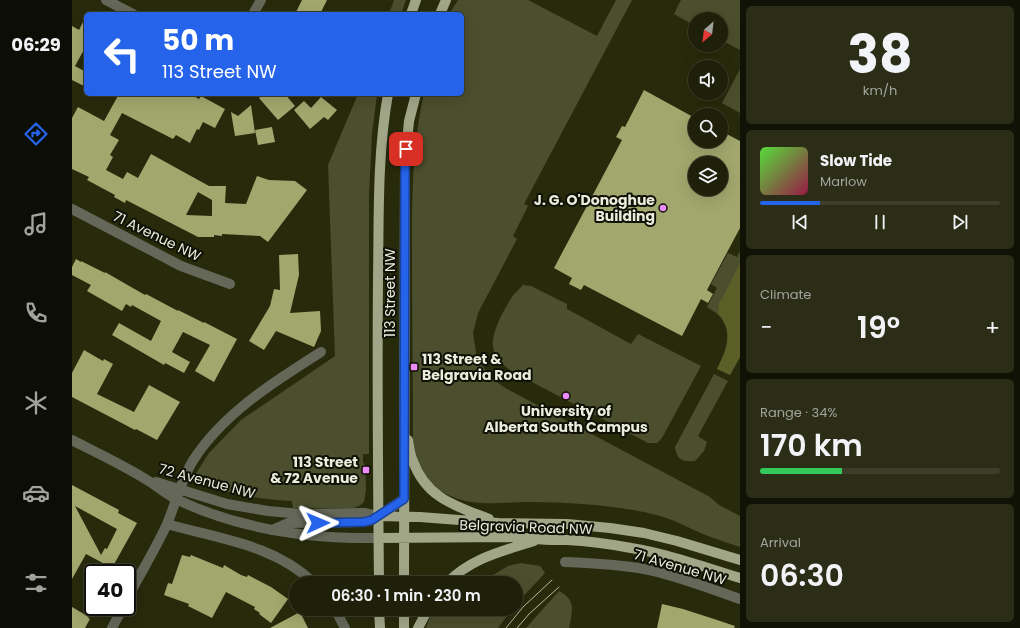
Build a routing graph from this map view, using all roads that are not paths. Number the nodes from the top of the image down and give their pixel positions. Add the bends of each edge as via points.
1 (106, 0) edge
2 (261, 0) edge
3 (416, 0) edge
4 (446, 0) edge
5 (129, 12) edge
6 (255, 12) edge
7 (412, 12) edge
8 (441, 12) edge
9 (388, 96) edge
10 (415, 96) edge
11 (72, 209) edge
12 (230, 284) dead end
13 (321, 352) dead end
14 (404, 419) junction
15 (72, 440) edge
16 (147, 479) junction
17 (180, 488) junction
18 (176, 499) junction
19 (404, 499) junction
20 (379, 516) junction
21 (403, 516) junction
22 (498, 523) junction
23 (167, 524) junction
24 (271, 530) junction
25 (379, 538) junction
26 (404, 538) junction
27 (536, 540) junction
28 (740, 560) edge
29 (564, 562) dead end
30 (306, 576) edge
31 (379, 576) edge
32 (404, 576) edge
33 (455, 576) edge
34 (740, 578) edge
35 (136, 582) edge
36 (740, 599) edge
37 (118, 616) edge
38 (338, 616) edge
39 (379, 616) edge
40 (404, 616) edge
41 (424, 616) edge
42 (112, 628) edge
43 (345, 628) edge
44 (380, 628) edge
45 (404, 628) edge
46 (418, 628) edge

1 - 5 street
2 - 6 street
3 - 7 main road
4 - 8 main road
9 - 20 main road, 113 Street NW via 379,158
10 - 14 main road, 113 Street NW via 409,121 405,163
11 - 12 street, 71 Avenue NW via 181,266
13 - 17 street via 283,376 235,413 194,459
14 - 19 main road, 113 Street NW
14 - 22 main road via 412,460 419,477 429,490 445,501
15 - 16 street, 72 Avenue NW
16 - 17 street, 72 Avenue NW
16 - 18 street, 72 Avenue NW
17 - 18 street
17 - 20 street, 72 Avenue NW via 227,504 268,511 301,514 364,513
18 - 23 street
18 - 24 street, 72 Avenue NW via 227,520
19 - 20 main road
19 - 21 main road, 113 Street NW
20 - 21 main road, Belgravia Road NW
20 - 24 street via 364,522 288,523
20 - 25 main road, 113 Street NW
21 - 22 main road, Belgravia Road NW
21 - 26 main road, 113 Street NW
22 - 28 main road, Belgravia Road NW via 567,524 644,533
23 - 30 street via 252,546 294,566
23 - 35 street
24 - 25 street, 72 Avenue NW via 312,536
25 - 26 main road, Belgravia Road NW
25 - 31 main road, 113 Street NW
26 - 27 main road, Belgravia Road NW via 518,537
26 - 32 main road, 113 Street NW
27 - 33 main road via 491,554 470,564
27 - 34 main road, Belgravia Road NW via 568,540 631,548
29 - 36 street, 71 Avenue NW via 609,563 644,569
37 - 42 street
38 - 43 street
39 - 44 main road
40 - 45 main road
41 - 46 main road

